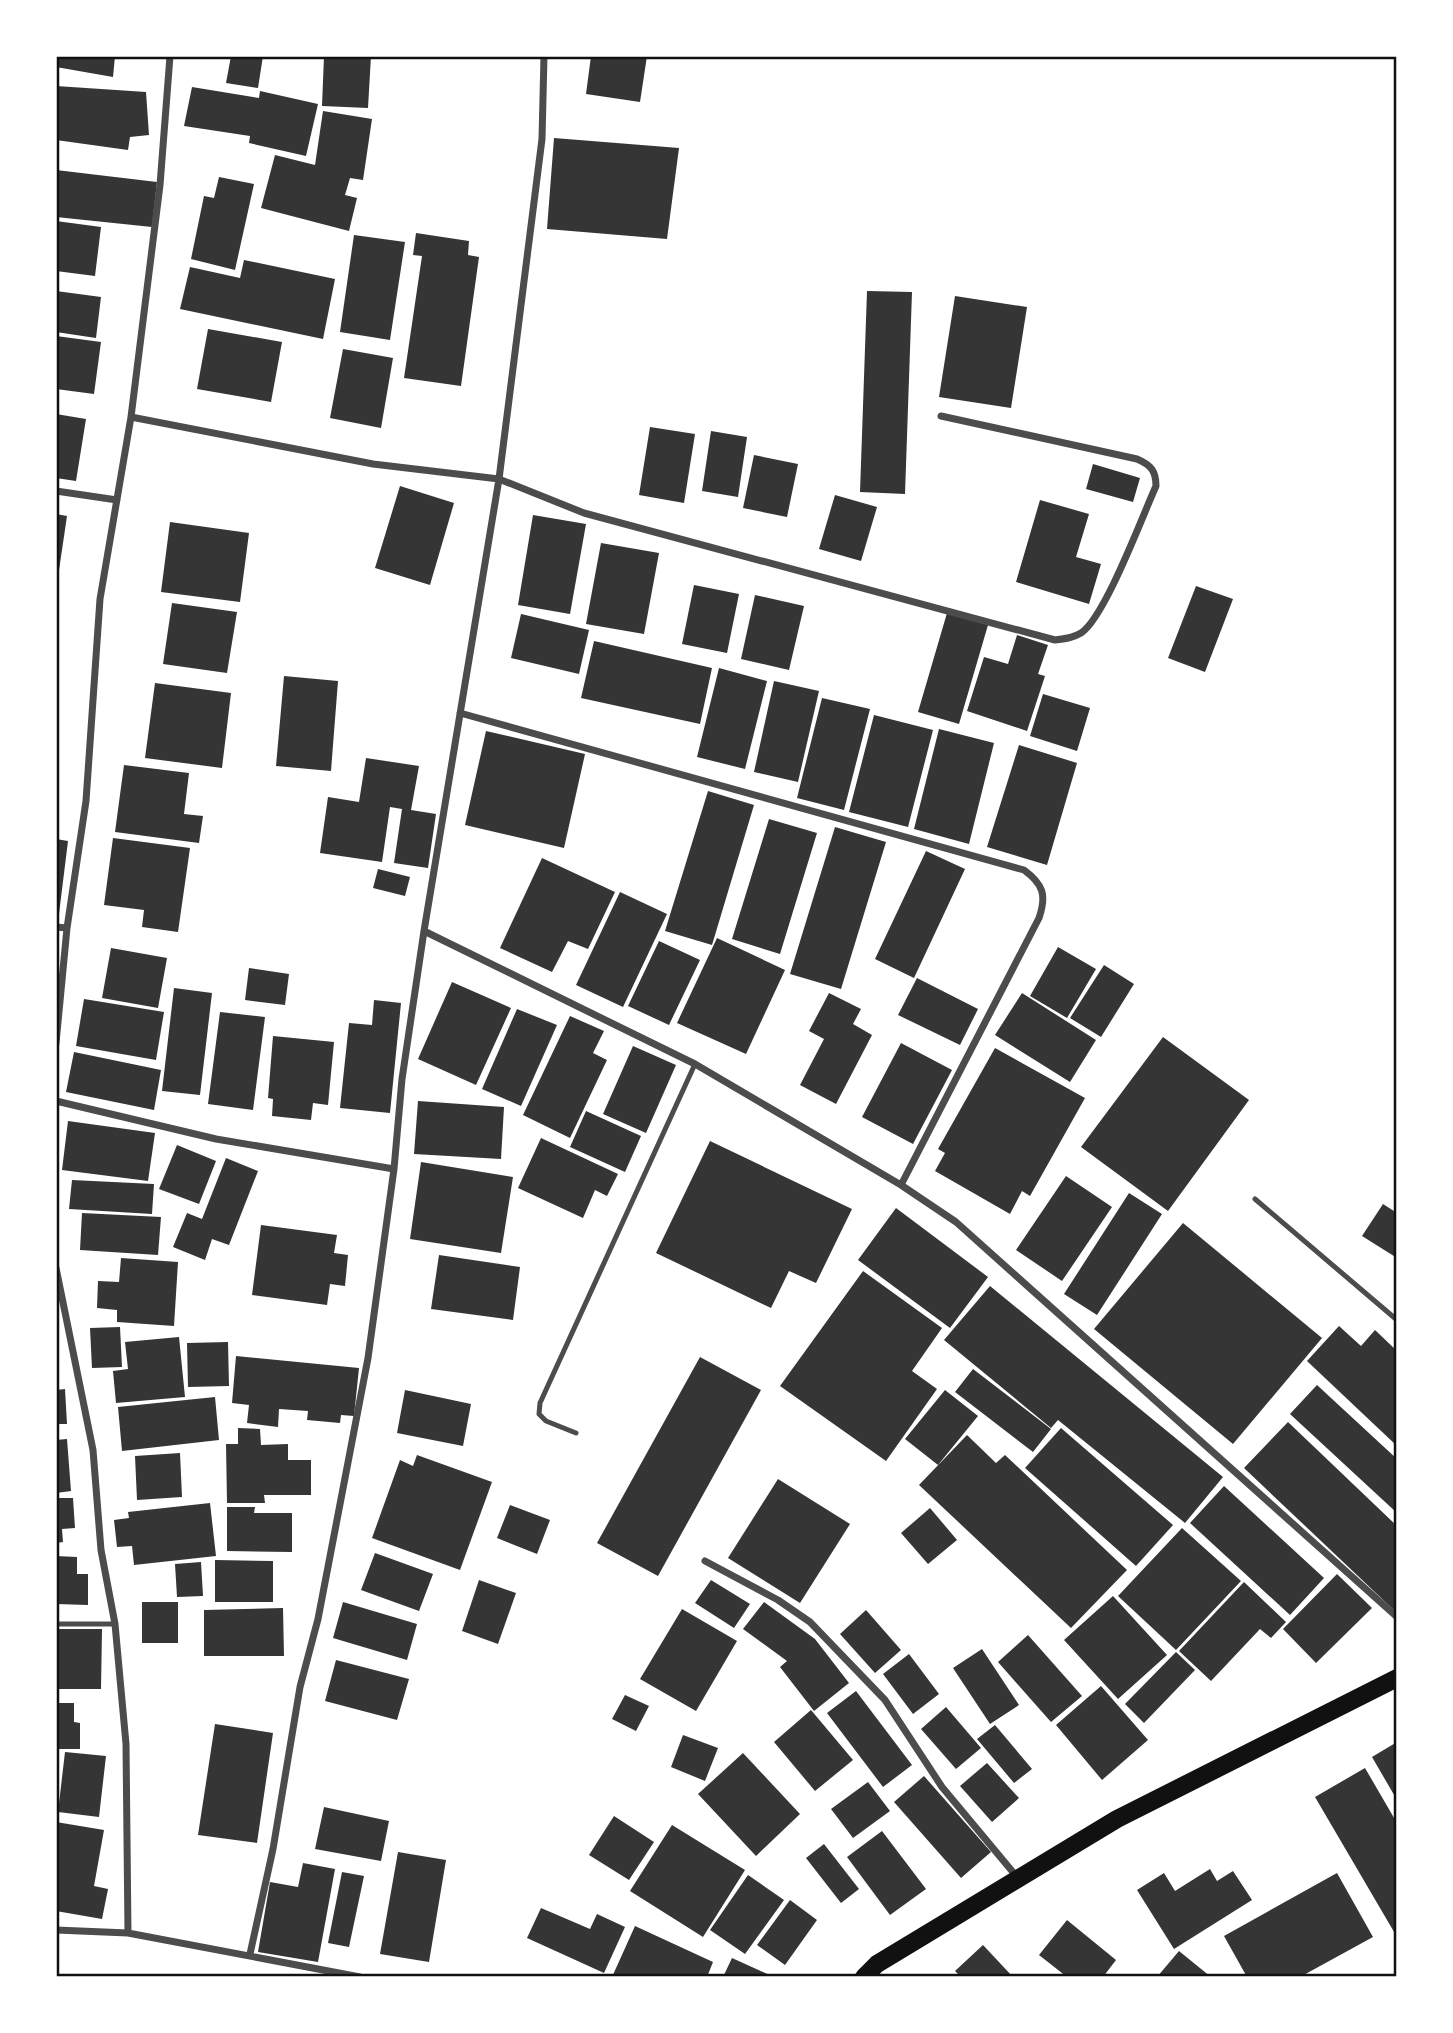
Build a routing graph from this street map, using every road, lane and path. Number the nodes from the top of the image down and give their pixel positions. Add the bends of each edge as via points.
1 (170, 56) edge
2 (544, 56) edge
3 (941, 416) dead end
4 (131, 417) junction
5 (499, 479) junction
6 (56, 491) edge
7 (117, 500) junction
8 (460, 713) junction
9 (56, 927) edge
10 (67, 928) junction
11 (424, 930) junction
12 (56, 1043) edge
13 (695, 1064) junction
14 (56, 1101) edge
15 (394, 1169) junction
16 (901, 1185) junction
17 (1255, 1199) dead end
18 (56, 1268) edge
19 (1397, 1320) edge
20 (576, 1433) dead end
21 (705, 1561) dead end
22 (1397, 1618) edge
23 (56, 1624) edge
24 (115, 1624) junction
25 (1397, 1678) edge
26 (1017, 1878) junction
27 (56, 1930) edge
28 (128, 1933) junction
29 (250, 1954) junction
30 (360, 1977) edge
31 (864, 1977) edge

1 - 4 street via 160,185
2 - 5 street via 542,139
3 - 5 street via 1137,458 1156,473 1156,486 1099,611 1083,632 1055,639 584,513
4 - 5 street via 373,464
4 - 7 street
5 - 8 street
6 - 7 street
7 - 10 street via 100,600 86,801
8 - 11 street
8 - 16 street via 1024,870 1036,880 1043,889 1040,918
9 - 10 street
10 - 12 street
11 - 13 street
11 - 15 street
13 - 16 street
13 - 20 lane via 540,1403 539,1414 546,1421
14 - 15 street via 216,1139
15 - 29 street via 351,1456 300,1687
16 - 22 street via 985,1247
17 - 19 lane
18 - 24 street via 93,1450 101,1550
21 - 26 street via 810,1622 885,1700 942,1787
23 - 24 lane
24 - 28 street via 125,1744
25 - 26 main road via 1116,1819
26 - 31 main road via 877,1964
27 - 28 street
28 - 29 street
29 - 30 street

